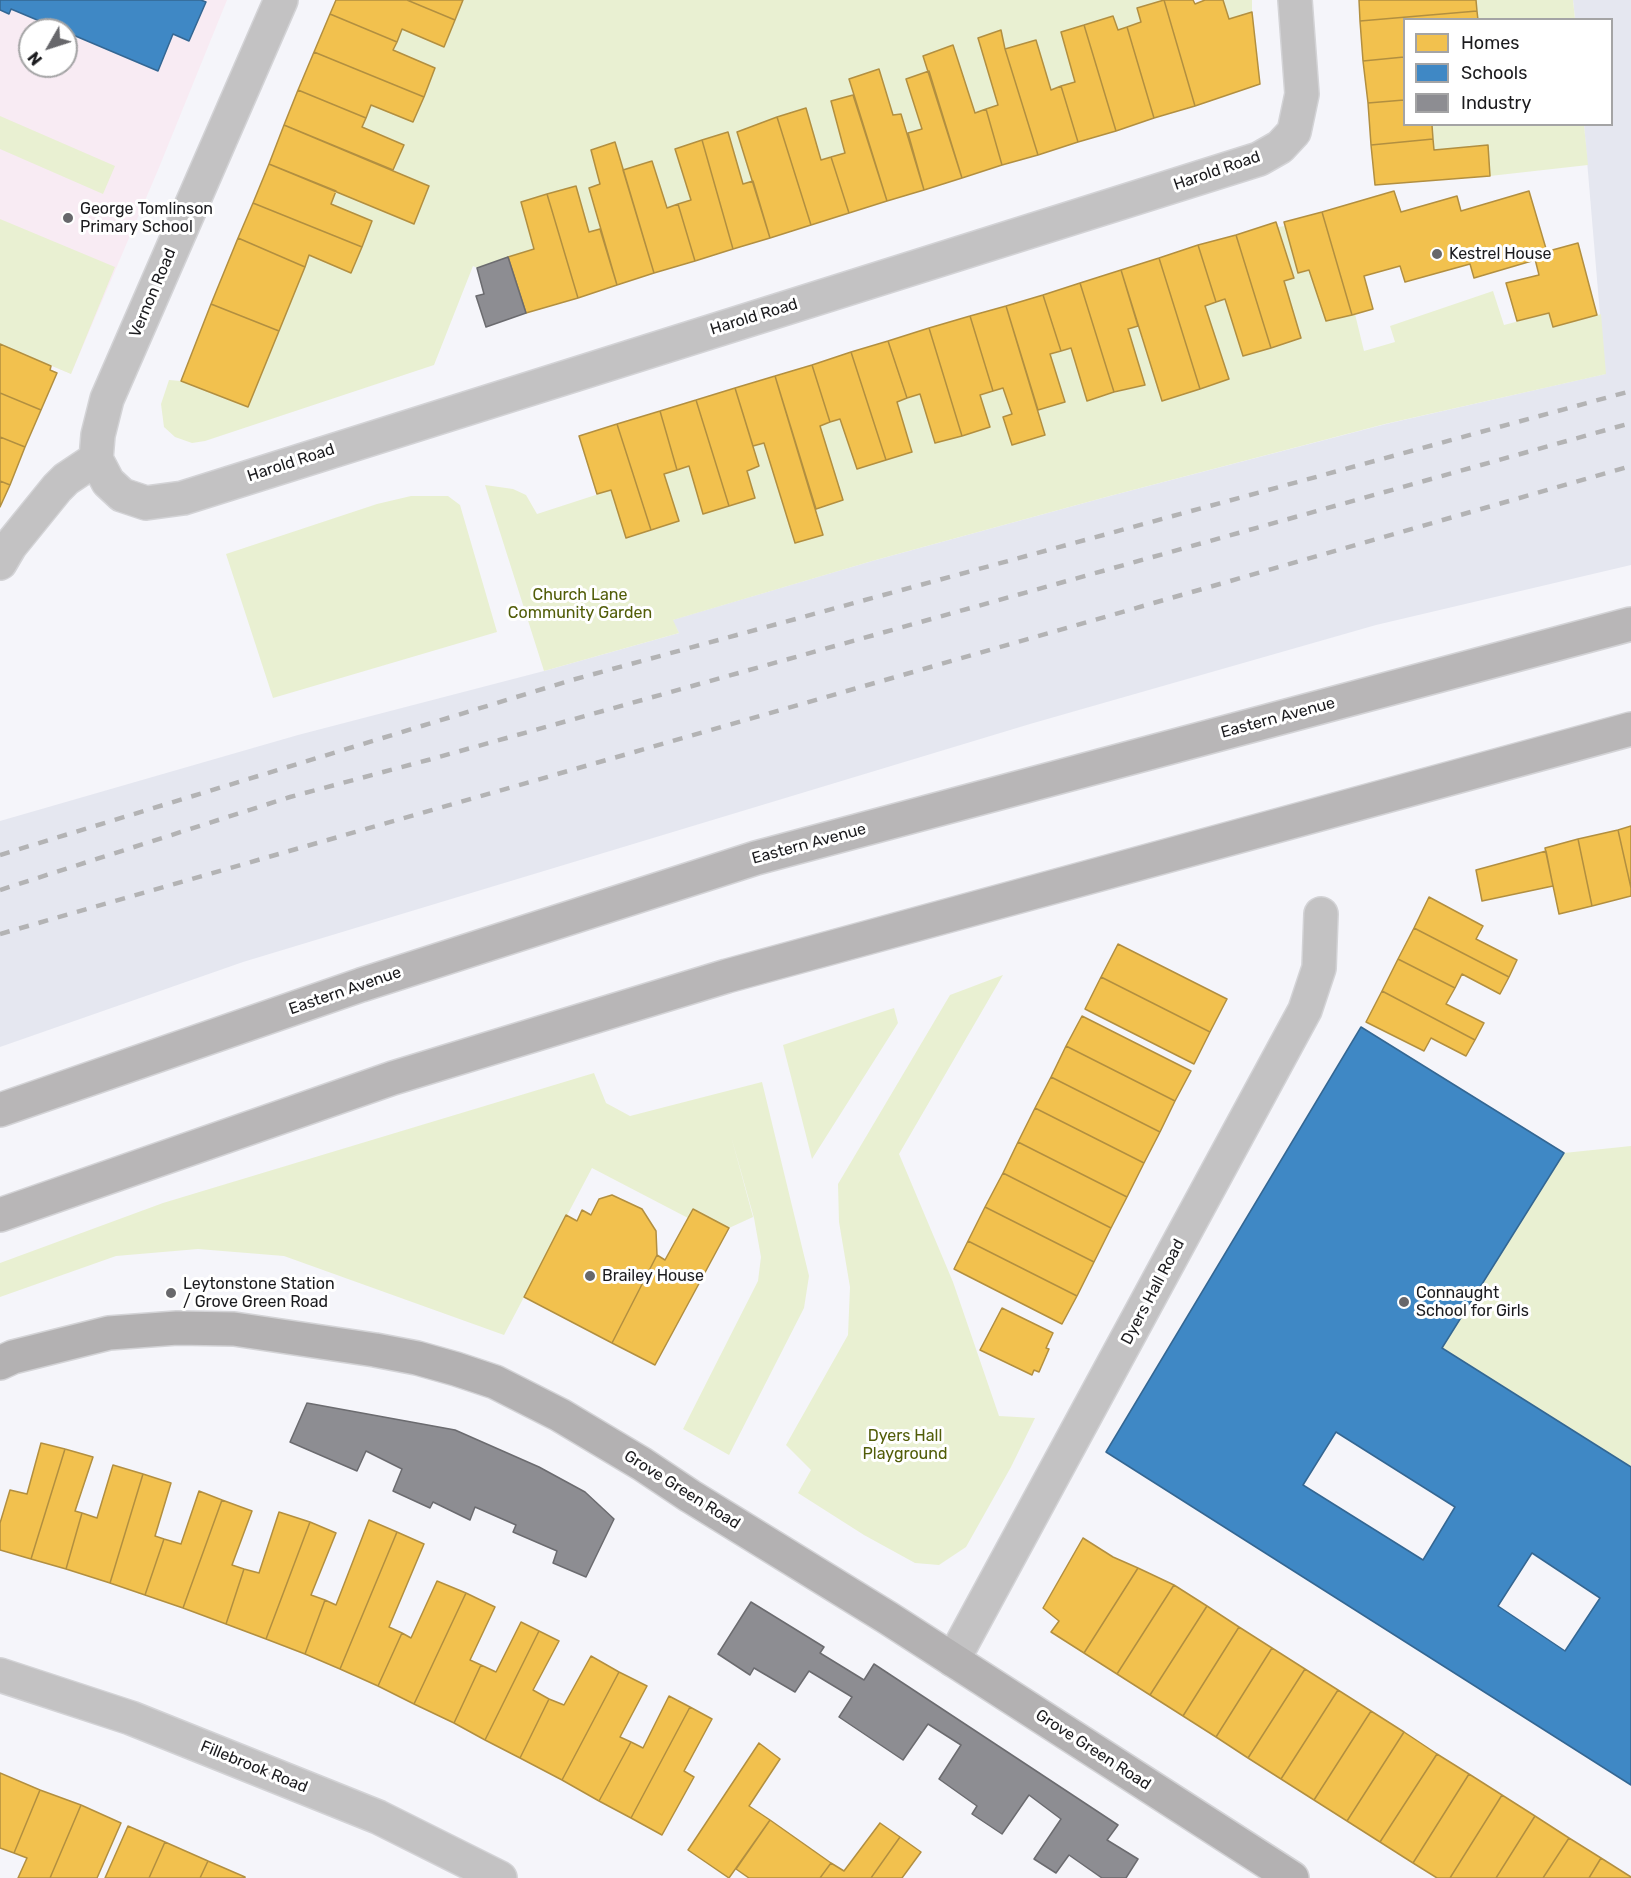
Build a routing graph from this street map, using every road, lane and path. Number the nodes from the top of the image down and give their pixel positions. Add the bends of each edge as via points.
1 (281, 0) edge
2 (1295, 0) edge
3 (96, 459) junction
4 (0, 563) edge
5 (1631, 624) edge
6 (1631, 729) edge
7 (1321, 914) dead end
8 (0, 1110) edge
9 (0, 1215) edge
10 (0, 1363) edge
11 (953, 1660) junction
12 (0, 1675) edge
13 (500, 1878) edge
14 (1292, 1878) edge

1 - 3 street, Vernon Road via 107,399
2 - 3 street, Harold Road via 1302,94 1294,132 1280,147 1259,159 183,498 146,503 122,495 108,482
3 - 4 street via 57,488
5 - 8 highway, Eastern Avenue via 756,858 361,985
6 - 9 highway via 716,979 393,1078
7 - 11 street, Dyers Hall Road via 1319,968 1305,1010
10 - 11 main road, Grove Green Road via 109,1333 177,1328 234,1329 375,1350 456,1369 495,1382 560,1415
11 - 14 main road, Grove Green Road
12 - 13 street, Fillebrook Road via 130,1718 378,1817

